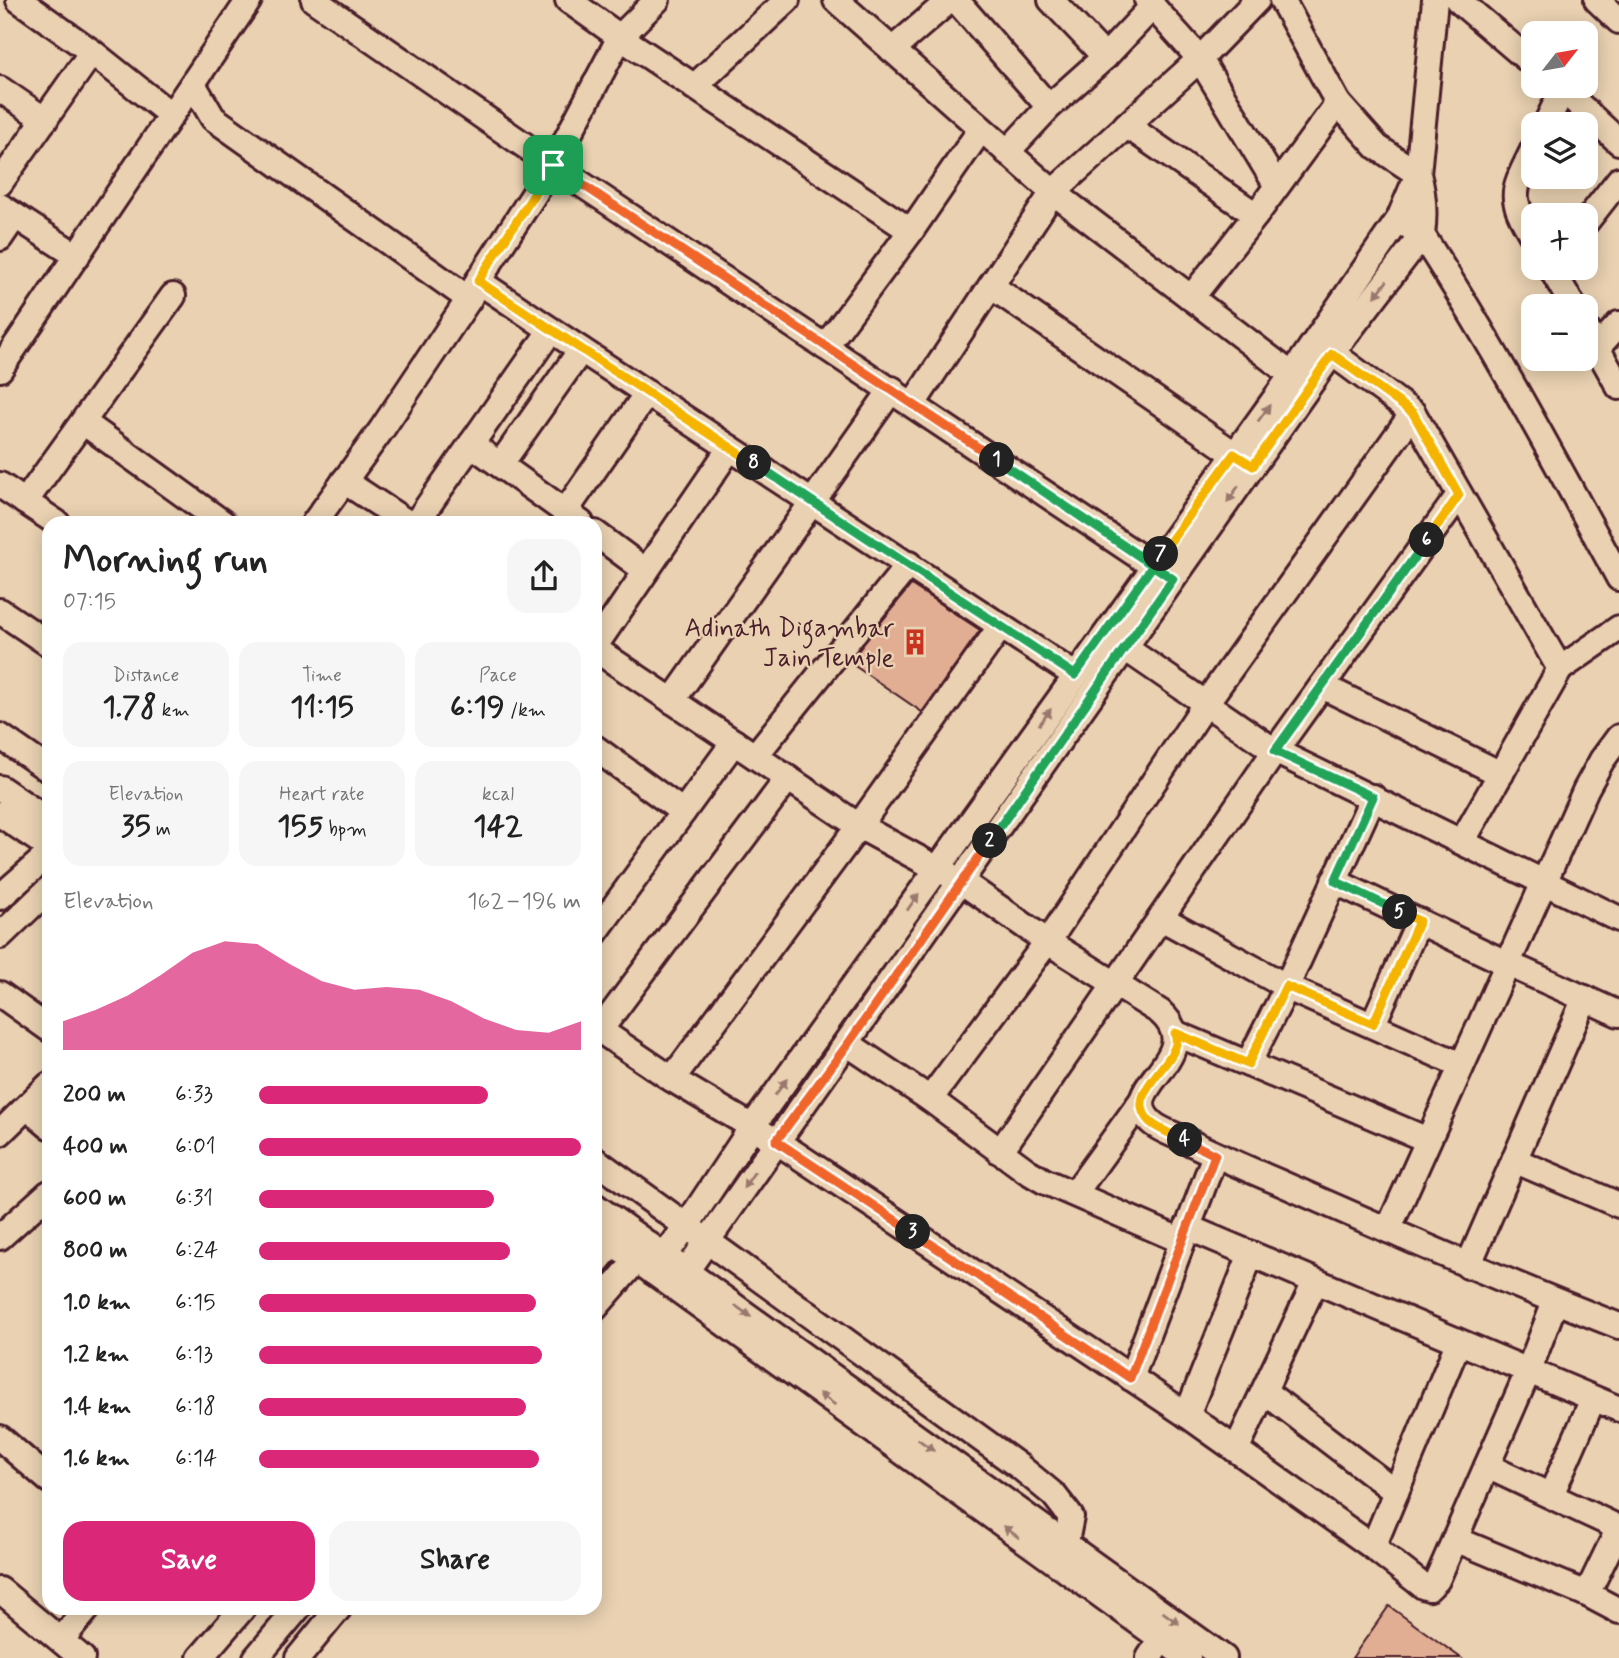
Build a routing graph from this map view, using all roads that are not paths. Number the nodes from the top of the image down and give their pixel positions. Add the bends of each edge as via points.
1 (19, 0) edge
2 (249, 0) edge
3 (314, 0) edge
4 (568, 0) edge
5 (657, 0) edge
6 (787, 0) edge
7 (836, 0) edge
8 (950, 0) edge
9 (956, 0) edge
10 (1051, 0) edge
11 (1257, 0) edge
12 (1282, 0) edge
13 (1597, 0) edge
14 (1439, 2) edge
15 (1150, 3) edge
16 (1619, 20) edge
17 (620, 37) junction
18 (892, 50) junction
19 (92, 52) junction
20 (1521, 56) edge
21 (1105, 57) junction
22 (1200, 59) junction
23 (694, 87) junction
24 (0, 89) edge
25 (1573, 98) edge
26 (181, 101) junction
27 (1338, 103) junction
28 (1049, 107) junction
29 (45, 120) junction
30 (1126, 125) junction
31 (981, 128) junction
32 (1619, 142) edge
33 (1007, 152) junction
34 (553, 165) junction
35 (1418, 174) junction
36 (1521, 175) edge
37 (1619, 180) edge
38 (0, 183) edge
39 (1277, 186) junction
40 (1053, 192) junction
41 (1598, 207) edge
42 (8, 211) edge
43 (1256, 215) junction
44 (1521, 216) edge
45 (1399, 219) junction
46 (911, 232) junction
47 (1422, 235) junction
48 (0, 238) edge
49 (77, 256) junction
50 (991, 286) junction
51 (473, 290) junction
52 (173, 296) dead end
53 (1191, 298) junction
54 (1619, 324) edge
55 (551, 330) junction
56 (1598, 334) edge
57 (825, 346) junction
58 (581, 350) junction
59 (1598, 350) edge
60 (1332, 354) junction
61 (0, 369) edge
62 (1292, 375) junction
63 (1619, 387) edge
64 (892, 389) junction
65 (647, 393) junction
66 (913, 404) junction
67 (1413, 413) junction
68 (83, 422) junction
69 (471, 444) junction
70 (730, 448) junction
71 (1243, 460) junction
72 (500, 465) junction
73 (344, 481) junction
74 (0, 485) edge
75 (1459, 495) junction
76 (813, 501) junction
77 (25, 502) junction
78 (46, 516) edge
79 (213, 516) edge
80 (319, 516) edge
81 (397, 516) edge
82 (420, 516) edge
83 (572, 516) edge
84 (574, 516) edge
85 (602, 538) edge
86 (909, 564) junction
87 (646, 570) junction
88 (1163, 572) junction
89 (1619, 578) edge
90 (0, 611) edge
91 (1001, 625) junction
92 (1619, 628) edge
93 (602, 636) edge
94 (42, 639) edge
95 (1125, 649) junction
96 (602, 652) edge
97 (1560, 669) junction
98 (1075, 675) junction
99 (1322, 686) junction
100 (672, 701) junction
101 (1206, 703) junction
102 (0, 736) edge
103 (1619, 737) edge
104 (734, 742) junction
105 (1275, 751) junction
106 (602, 753) edge
107 (755, 756) junction
108 (42, 765) edge
109 (1501, 774) junction
110 (788, 778) junction
111 (0, 788) edge
112 (1373, 797) junction
113 (683, 812) junction
114 (0, 814) edge
115 (42, 816) edge
116 (859, 826) junction
117 (42, 842) edge
118 (1462, 842) junction
119 (42, 860) edge
120 (936, 870) junction
121 (1335, 881) junction
122 (962, 882) junction
123 (1542, 883) junction
124 (42, 896) edge
125 (0, 897) edge
126 (602, 918) edge
127 (1160, 918) junction
128 (1619, 919) edge
129 (1419, 921) junction
130 (0, 936) edge
131 (1048, 942) junction
132 (1506, 963) junction
133 (1115, 984) junction
134 (1286, 986) junction
135 (0, 994) edge
136 (1585, 998) junction
137 (1619, 1014) edge
138 (42, 1024) edge
139 (1373, 1024) junction
140 (1175, 1033) junction
141 (602, 1034) edge
142 (602, 1038) edge
143 (848, 1044) junction
144 (1248, 1064) junction
145 (1461, 1065) junction
146 (672, 1079) junction
147 (42, 1093) edge
148 (930, 1099) junction
149 (1142, 1100) junction
150 (28, 1108) junction
151 (42, 1120) edge
152 (752, 1127) junction
153 (0, 1133) edge
154 (1428, 1140) junction
155 (776, 1141) junction
156 (1000, 1152) junction
157 (1215, 1155) junction
158 (1514, 1160) junction
159 (602, 1165) edge
160 (1075, 1193) junction
161 (42, 1198) edge
162 (1619, 1205) edge
163 (602, 1218) edge
164 (687, 1225) junction
165 (1388, 1230) junction
166 (611, 1234) edge
167 (1184, 1234) junction
168 (0, 1237) edge
169 (708, 1241) junction
170 (602, 1251) edge
171 (1251, 1254) junction
172 (651, 1258) junction
173 (1468, 1266) junction
174 (681, 1279) junction
175 (1315, 1282) junction
176 (602, 1302) edge
177 (1555, 1302) junction
178 (1618, 1324) edge
179 (1458, 1343) junction
180 (1528, 1372) junction
181 (1130, 1378) junction
182 (1265, 1392) junction
183 (1593, 1399) junction
184 (1619, 1409) edge
185 (1187, 1415) junction
186 (0, 1438) edge
187 (1236, 1450) junction
188 (1487, 1466) junction
189 (42, 1474) edge
190 (1396, 1492) junction
191 (1551, 1496) junction
192 (1619, 1528) edge
193 (1455, 1539) junction
194 (1373, 1547) junction
195 (1065, 1558) junction
196 (1110, 1588) junction
197 (0, 1590) edge
198 (1587, 1594) junction
199 (1619, 1611) edge
200 (82, 1615) edge
201 (237, 1615) edge
202 (292, 1615) edge
203 (333, 1615) edge
204 (61, 1640) junction
205 (1155, 1648) edge
206 (82, 1658) edge
207 (200, 1658) edge
208 (256, 1658) edge
209 (298, 1658) edge
210 (1188, 1658) edge
211 (1224, 1658) edge

1 - 19 street
2 - 26 street
3 - 34 street
4 - 17 street
5 - 17 street
6 - 23 street
7 - 18 street
8 - 18 street
9 - 28 street
10 - 21 street
11 - 22 street
12 - 27 street
13 - 16 street
14 - 20 street
14 - 35 street
15 - 21 street
15 - 22 street
17 - 23 street
17 - 34 street
18 - 31 street
19 - 26 street
19 - 29 street
21 - 28 street
22 - 30 street
22 - 39 street
23 - 46 street
24 - 29 street
25 - 32 street
26 - 49 street
26 - 51 street
27 - 35 street via 1377,147
27 - 39 street
28 - 33 street
29 - 38 street
30 - 40 street
30 - 43 street
31 - 33 street
31 - 46 street
33 - 40 street
34 - 51 street
34 - 57 street
35 - 45 street
35 - 47 street via 1425,216
36 - 44 street via 1514,197
37 - 41 street
39 - 43 street
40 - 50 street
40 - 53 street
42 - 48 street
42 - 49 street
43 - 53 street
45 - 47 street
45 - 62 street
46 - 57 street
47 -> 60 street
47 - 89 street via 1465,302
49 - 61 street
50 - 66 street
50 - 71 street
51 - 55 street
51 - 73 street
52 - 68 street
53 - 62 street
54 - 56 street
55 - 58 street
55 - 69 street
57 - 64 street
58 - 65 street
58 - 72 street
59 - 63 street
60 - 67 street
60 - 71 street
71 -> 62 street
64 - 66 street
64 - 76 street
65 - 70 street
65 - 84 street
66 - 88 street
67 - 75 street
67 - 101 street
68 - 77 street
68 - 79 street
69 - 72 street
69 - 82 street
70 - 76 street
70 - 87 street
71 - 88 street
72 - 83 street
73 - 80 street
73 - 81 street
74 - 77 street
75 - 97 street
75 - 99 street
76 - 86 street
76 - 100 street
77 - 78 street
85 - 87 street
86 - 91 street
86 - 107 street
87 - 93 street
88 - 95 street
88 - 98 street
90 - 94 street
91 - 98 street
91 - 116 street
92 - 97 street
95 - 101 street
95 - 122 street
96 - 100 street
97 - 109 street
120 -> 98 street
99 - 105 street
99 - 109 street
100 - 104 street
101 - 105 street
101 - 131 street
102 - 108 street
103 - 123 street via 1586,789
104 - 107 street
104 - 113 street
105 - 112 street
105 - 127 street
106 - 113 street
107 - 110 street
109 - 118 street
110 - 116 street
110 - 141 street
111 - 115 street
112 - 118 street
112 - 121 street
113 - 126 street
114 - 117 street
116 - 120 street
116 - 146 street
118 - 123 street
119 - 125 street
120 - 122 street
152 -> 120 street
121 - 129 street
121 - 134 street
122 - 131 street
122 - 143 street
123 - 128 street
123 - 132 street
124 - 130 street
127 - 133 street
127 - 134 street
129 - 132 street
129 - 139 street
131 - 133 street
131 - 148 street
132 - 136 street
132 - 145 street
133 - 140 street via 1170,1020
133 - 156 street
134 - 139 street
134 - 144 street
135 - 138 street
136 - 137 street
136 - 158 street
139 - 145 street
140 - 144 street
140 - 149 street via 1176,1045
142 - 146 street
143 - 148 street
143 - 155 street
144 - 154 street
145 - 154 street
146 - 152 street
147 - 150 street
148 - 156 street
149 - 157 street via 1152,1124
149 - 160 street
150 - 151 street
150 - 153 street
152 - 155 street
152 - 164 street
154 - 165 street
155 -> 169 street
155 - 181 street
156 - 160 street via 1044,1181
157 - 165 street
157 - 167 street
158 - 162 street
158 - 173 street
159 - 164 street
160 - 167 street
161 - 168 street
163 - 166 street
164 - 169 street
164 - 172 street
165 - 173 street
166 - 170 street
166 - 172 street
167 - 171 street
167 - 181 street
169 - 174 street
169 - 195 street via 1054,1494 1071,1517
171 - 175 street
171 - 185 street
172 - 174 street
172 - 176 street
173 - 177 street
174 - 195 street
175 - 179 street
175 - 182 street
177 - 178 street
177 - 180 street
179 - 180 street
179 - 190 street
180 - 183 street
180 - 188 street
181 - 185 street
182 - 187 street
182 - 190 street
183 - 184 street
183 - 191 street
185 - 187 street
186 - 189 street
187 - 194 street
188 - 191 street
188 - 193 street
190 - 194 street
191 - 192 street
192 - 198 street
193 - 194 street via 1429,1588
193 - 198 street
195 - 196 street
196 - 205 street
196 -> 211 street
197 - 204 street
198 - 199 street
200 - 204 street
201 - 207 street
202 - 208 street
203 - 209 street
204 - 206 street
205 - 210 street

